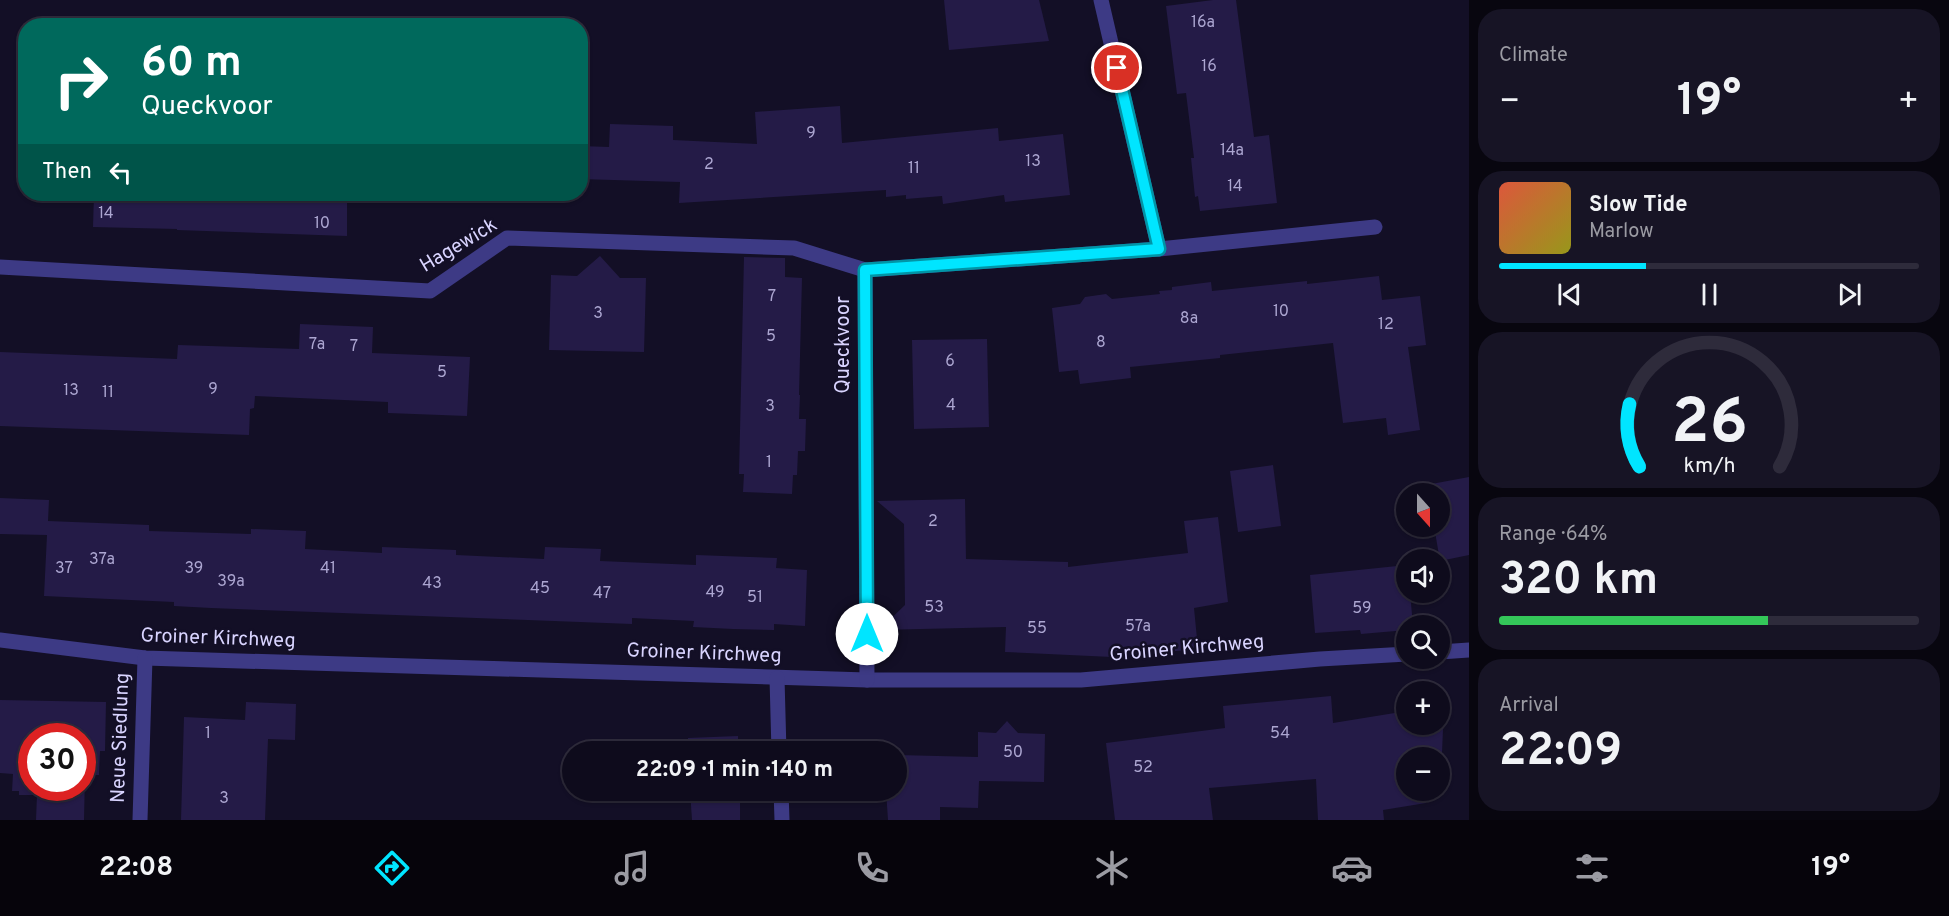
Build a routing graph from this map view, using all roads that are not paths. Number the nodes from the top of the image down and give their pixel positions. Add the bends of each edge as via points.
1 (1101, 0) edge
2 (1375, 226) dead end
3 (1159, 249) junction
4 (0, 267) edge
5 (865, 270) junction
6 (0, 640) edge
7 (1469, 650) edge
8 (1450, 651) edge
9 (1396, 655) edge
10 (145, 658) junction
11 (777, 678) junction
12 (867, 680) junction
13 (779, 741) edge
14 (781, 801) edge
15 (140, 820) edge
16 (782, 820) edge

1 - 3 street
2 - 3 street, Queckvoor
3 - 5 street, Queckvoor
4 - 5 street, Hagewick via 430,291 507,238 794,249
5 - 12 street, Queckvoor
6 - 10 street, Groiner Kirchweg
7 - 8 street
9 - 12 street, Groiner Kirchweg via 1081,680
10 - 11 street, Groiner Kirchweg
10 - 15 street, Neue Siedlung
11 - 12 street, Groiner Kirchweg
11 - 13 street
14 - 16 street

